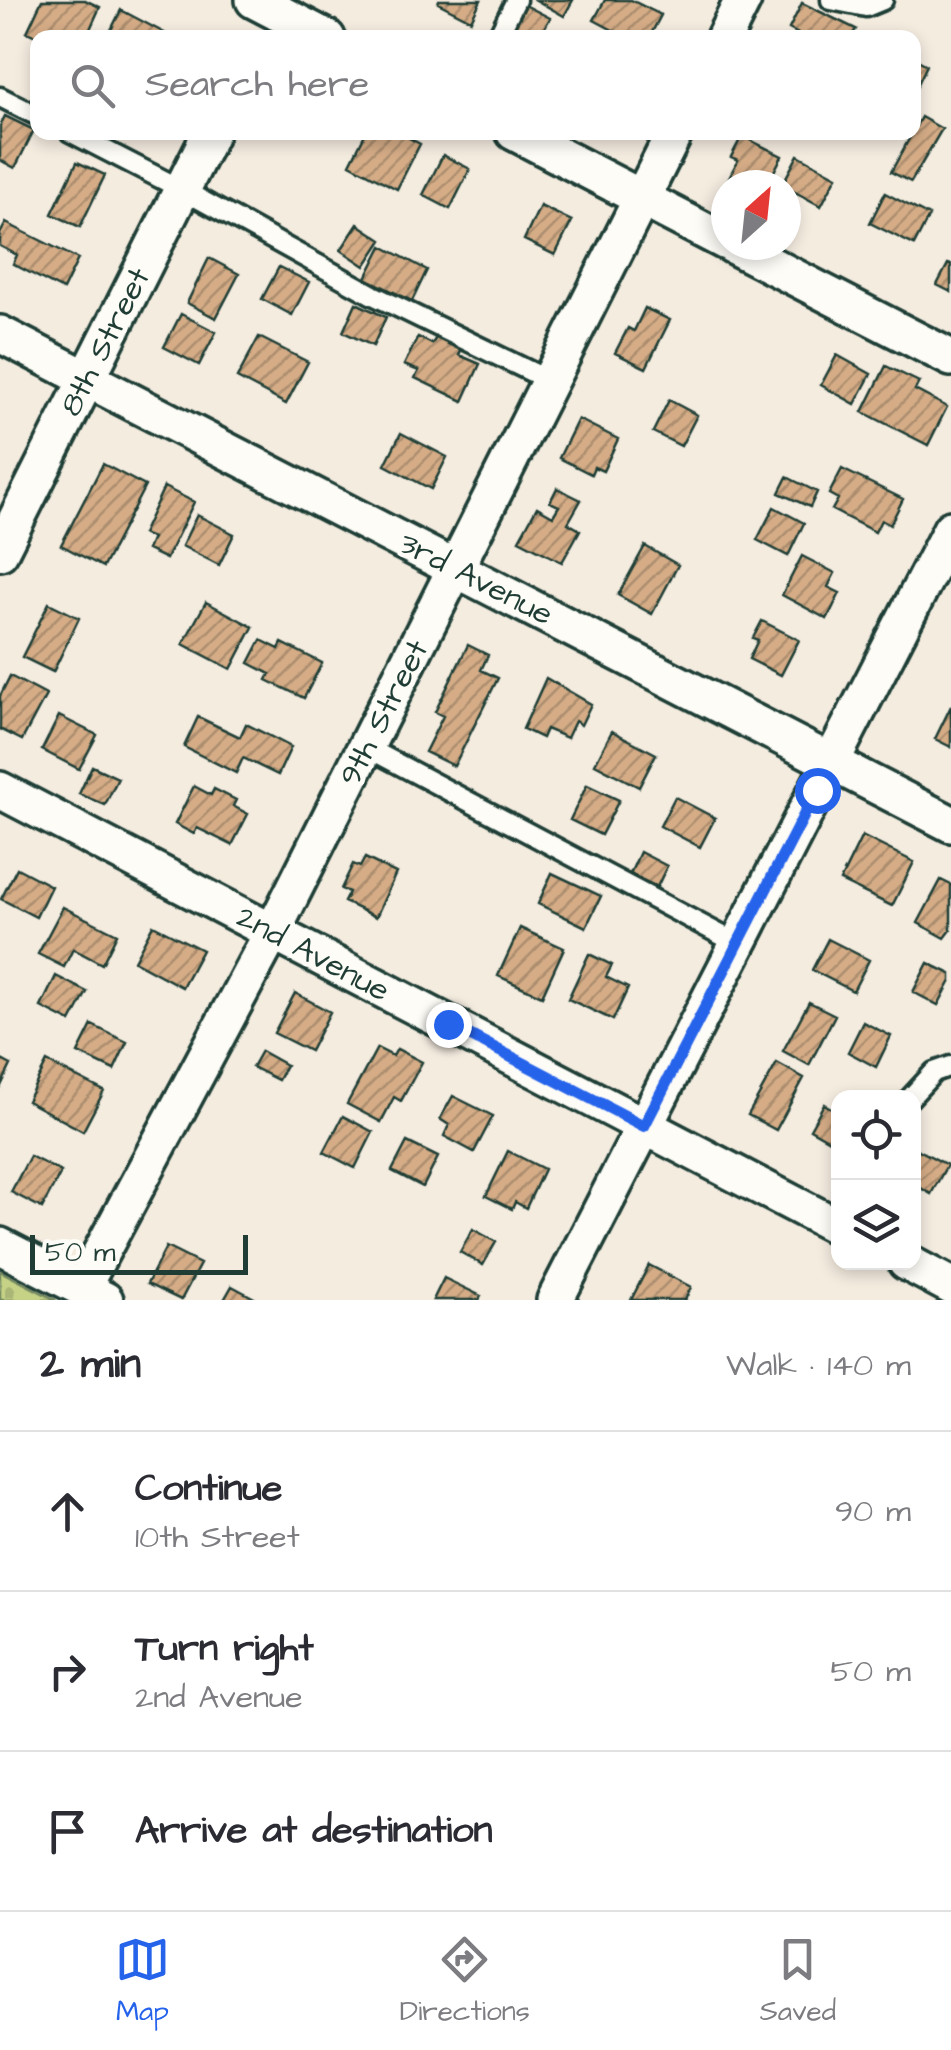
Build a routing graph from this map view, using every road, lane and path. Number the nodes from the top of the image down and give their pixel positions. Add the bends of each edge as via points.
1 (516, 0) edge
2 (744, 0) edge
3 (831, 0) edge
4 (883, 0) edge
5 (265, 12) edge
6 (308, 30) edge
7 (501, 30) edge
8 (728, 30) edge
9 (0, 97) edge
10 (30, 112) edge
11 (86, 140) edge
12 (207, 140) edge
13 (530, 140) edge
14 (671, 140) edge
15 (183, 190) junction
16 (642, 198) junction
17 (711, 234) edge
18 (762, 260) edge
19 (0, 334) edge
20 (951, 358) edge
21 (86, 379) junction
22 (550, 382) junction
23 (951, 529) edge
24 (0, 552) edge
25 (457, 569) junction
26 (366, 748) junction
27 (832, 762) junction
28 (0, 790) edge
29 (951, 824) edge
30 (272, 932) junction
31 (738, 944) junction
32 (951, 1066) edge
33 (917, 1090) edge
34 (644, 1126) junction
35 (831, 1221) edge
36 (0, 1246) edge
37 (921, 1270) edge
38 (951, 1286) edge
39 (88, 1296) edge
40 (555, 1300) edge

1 - 7 lane
2 - 8 street
3 - 4 lane via 866,7
5 - 6 street
9 - 10 lane
11 - 15 lane
12 - 15 street, 8th Street
13 - 16 street
14 - 16 street, 9th Street
15 - 21 street, 8th Street
15 - 22 lane
16 - 17 street
16 - 22 street, 9th Street
18 - 20 street
19 - 21 street, 3rd Avenue
21 - 24 street, 8th Street
21 - 25 street, 3rd Avenue
22 - 25 street, 9th Street
23 - 27 street
25 - 26 street, 9th Street
25 - 27 street, 3rd Avenue
26 - 30 street, 9th Street
26 - 31 lane
27 - 29 street, 3rd Avenue
27 - 31 street
28 - 30 street, 2nd Avenue
30 - 34 street, 2nd Avenue
30 - 39 street, 9th Street
31 - 34 street
32 - 33 lane
34 - 35 street, 2nd Avenue
34 - 40 street
36 - 39 street
37 - 38 street

